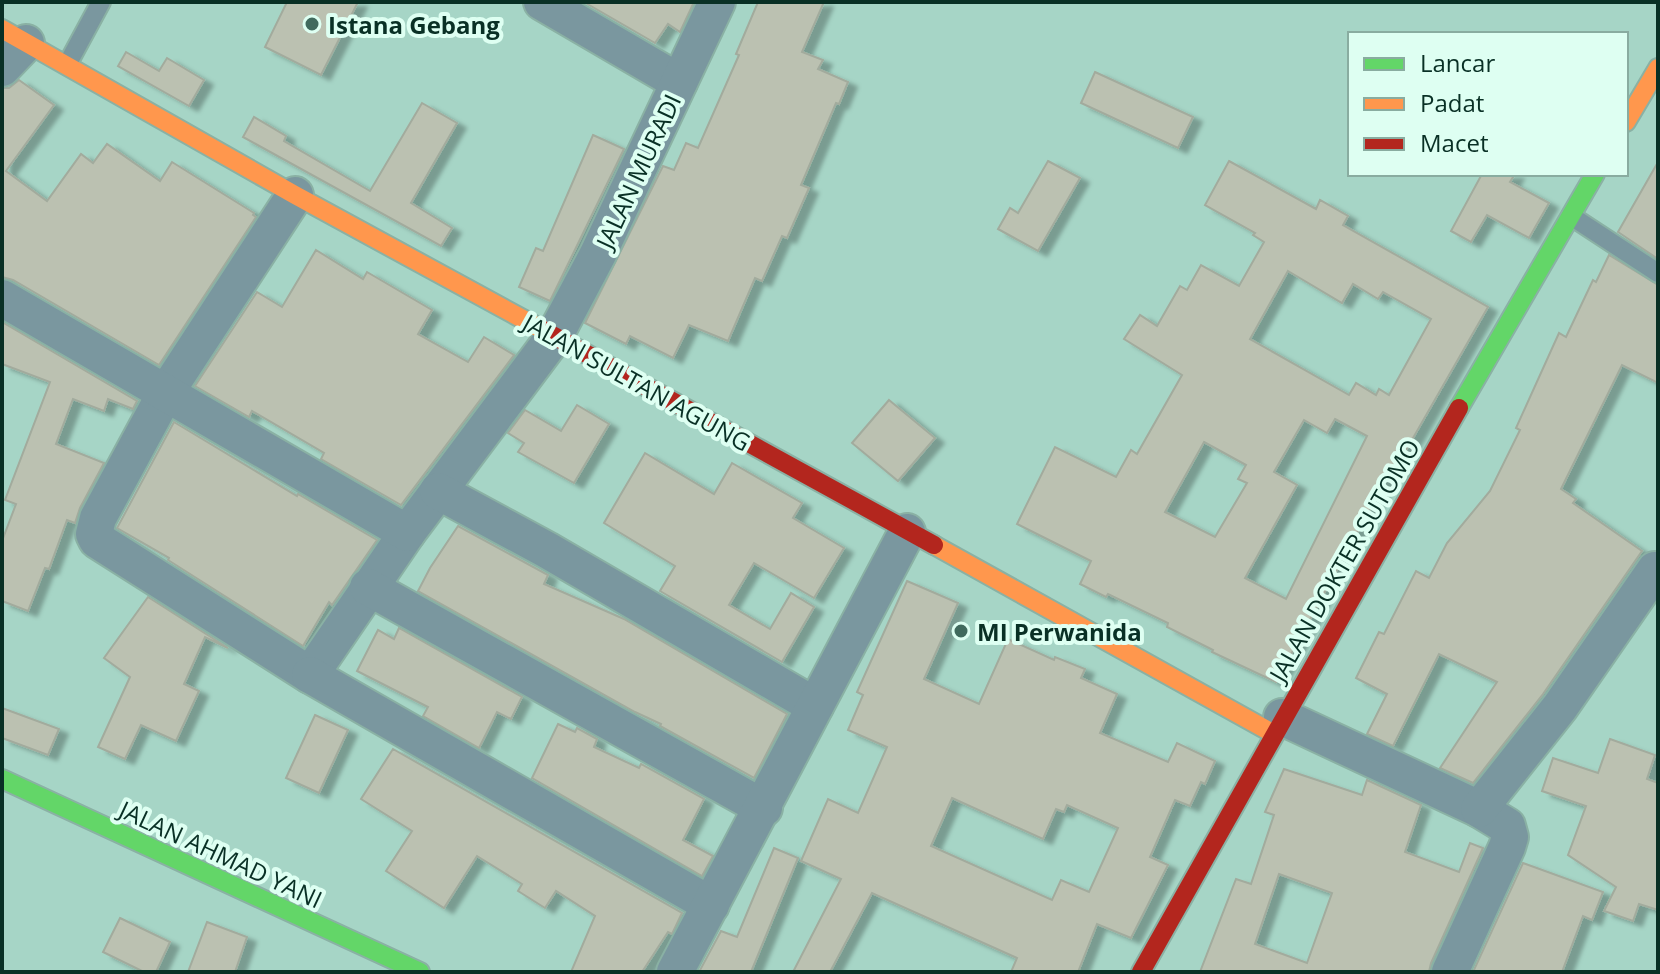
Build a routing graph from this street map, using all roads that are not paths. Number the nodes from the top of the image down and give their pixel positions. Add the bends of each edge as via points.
1 (101, 2) edge
2 (542, 2) edge
3 (717, 2) edge
4 (10, 47) edge
5 (67, 65) junction
6 (1658, 68) edge
7 (679, 82) junction
8 (1628, 119) edge
9 (1594, 176) edge
10 (295, 195) junction
11 (1571, 216) junction
12 (1658, 273) edge
13 (2, 298) edge
14 (554, 337) junction
15 (165, 394) junction
16 (438, 491) junction
17 (907, 532) junction
18 (407, 533) junction
19 (1655, 570) dead end
20 (368, 587) junction
21 (310, 675) junction
22 (815, 706) junction
23 (1278, 725) junction
24 (2, 779) edge
25 (764, 808) junction
26 (1479, 809) junction
27 (711, 905) junction
28 (420, 972) edge
29 (675, 972) edge
30 (1141, 972) edge
31 (1450, 972) edge

1 - 5 lane
2 - 7 street
3 - 7 street, JALAN MURADI
4 - 5 main road, JALAN SULTAN AGUNG
5 - 10 main road, JALAN SULTAN AGUNG
6 - 8 main road
7 - 14 street, JALAN MURADI
9 - 11 main road, JALAN DOKTER SUTOMO
10 - 14 main road, JALAN SULTAN AGUNG
10 - 15 street
11 - 12 lane
11 - 23 main road, JALAN DOKTER SUTOMO
13 - 15 street
14 - 16 street, JALAN MURADI
14 - 17 main road, JALAN SULTAN AGUNG
15 - 18 street
15 - 21 street via 98,518 97,540
16 - 18 street, JALAN MURADI
16 - 22 street
17 - 22 street
17 - 23 main road, JALAN SULTAN AGUNG
18 - 20 street, JALAN MURADI
19 - 26 street via 1560,707
20 - 21 street, JALAN MURADI
20 - 25 street
21 - 27 street
22 - 25 street
23 - 26 street, JALAN SULTAN AGUNG
23 - 30 main road, JALAN DOKTER SUTOMO
24 - 28 main road, JALAN AHMAD YANI
25 - 27 street
26 - 31 street, JALAN SULTAN AGUNG via 1507,826 1510,837
27 - 29 street

